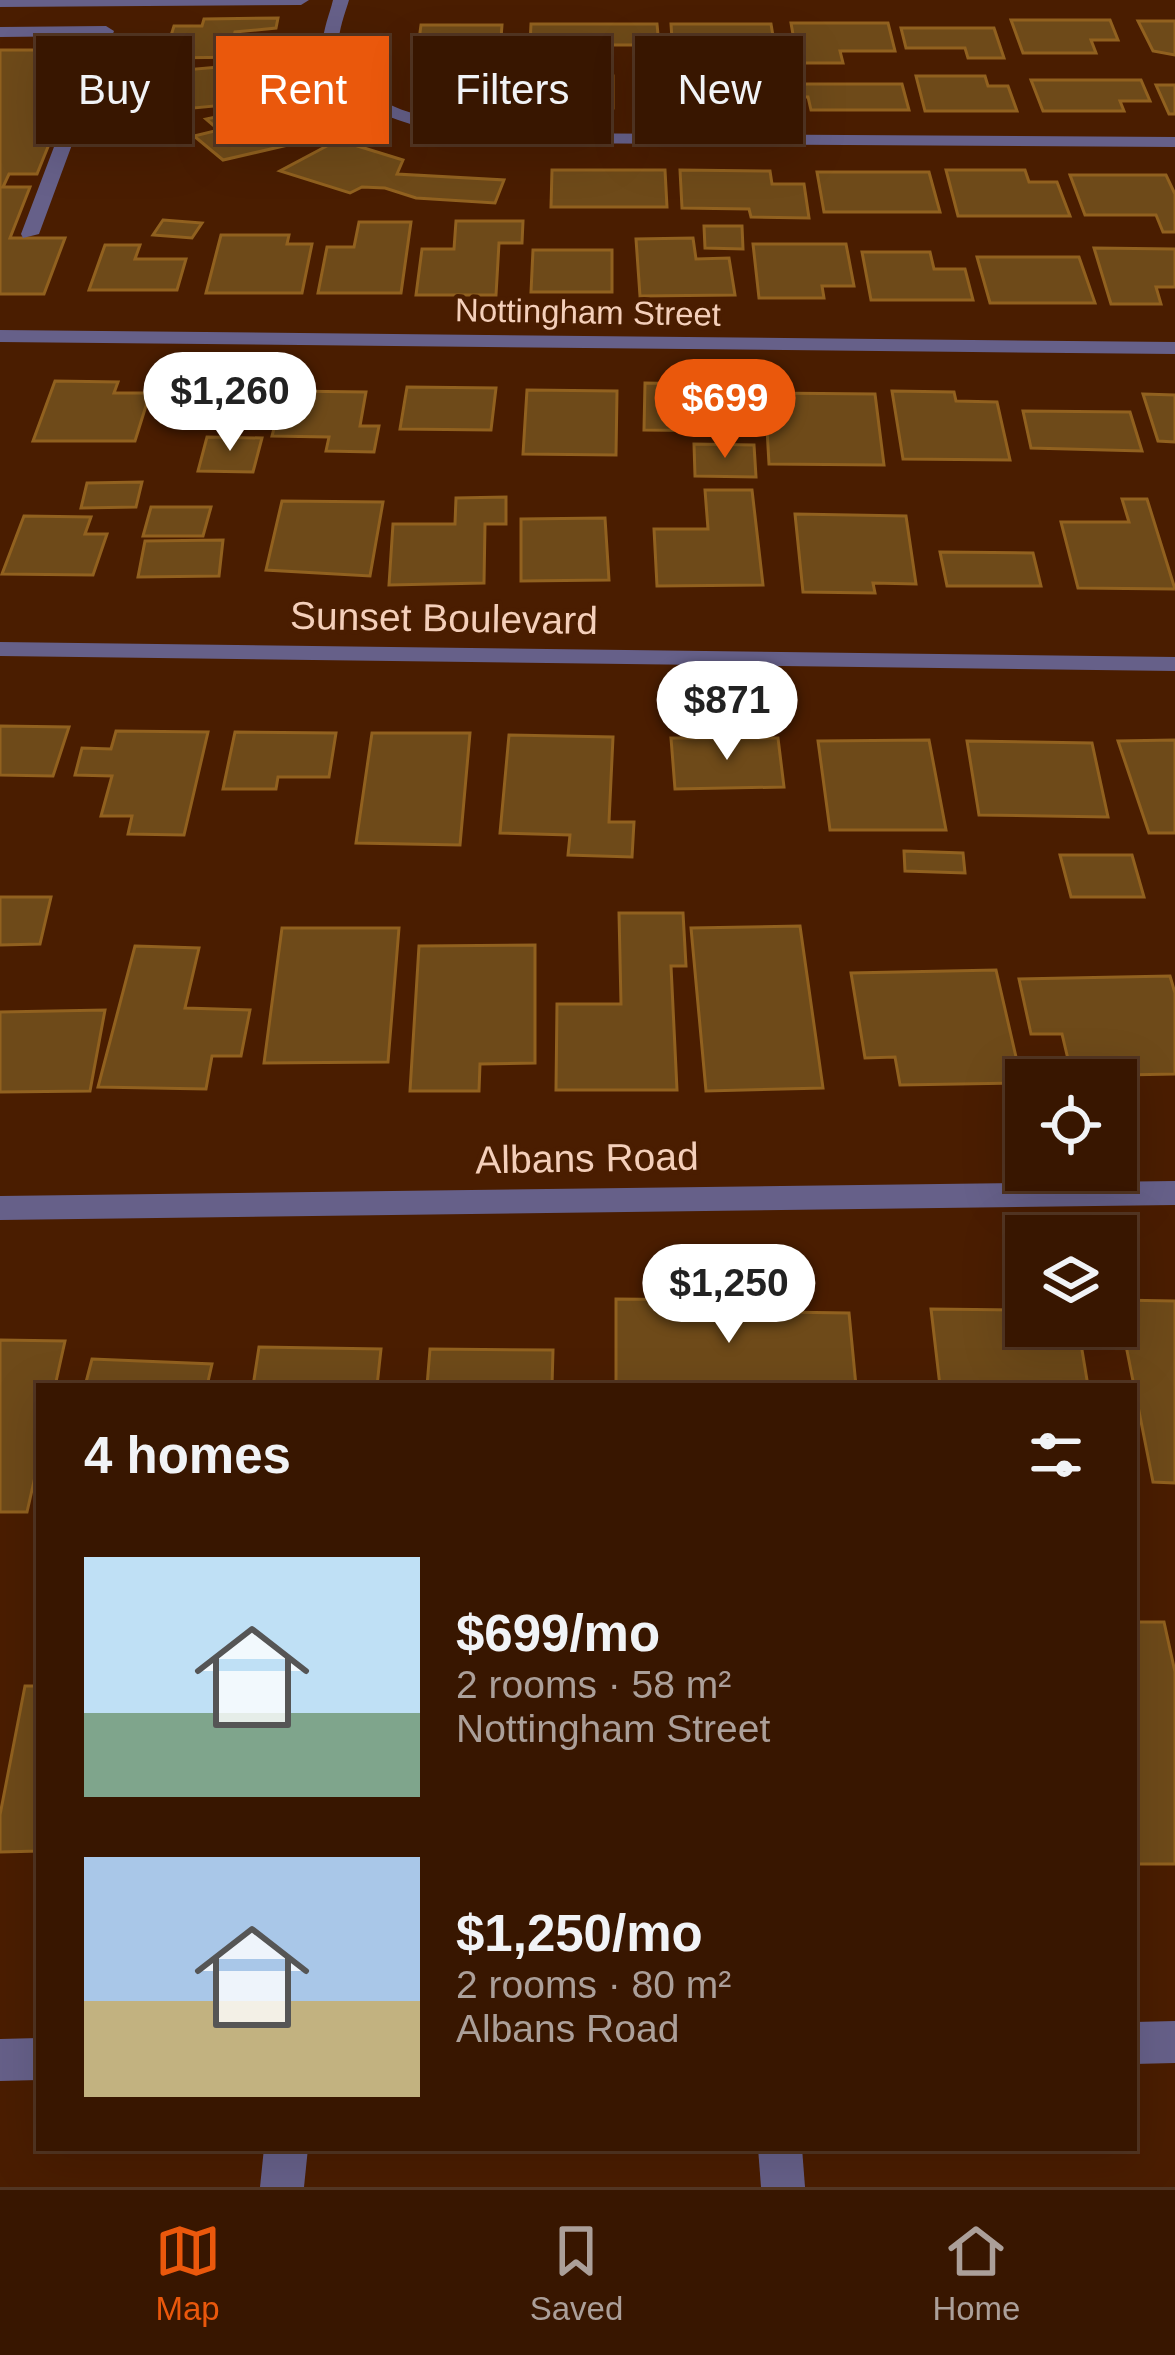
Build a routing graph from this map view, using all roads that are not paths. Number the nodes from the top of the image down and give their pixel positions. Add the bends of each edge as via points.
1 (301, 0) edge
2 (341, 0) edge
3 (96, 1) edge
4 (0, 2) edge
5 (0, 32) edge
6 (1175, 142) edge
7 (30, 234) dead end
8 (0, 336) edge
9 (1175, 348) edge
10 (0, 649) edge
11 (1175, 664) edge
12 (1175, 1193) edge
13 (0, 1208) edge
14 (1175, 2042) edge
15 (1137, 2043) edge
16 (0, 2060) edge
17 (36, 2060) edge
18 (286, 2151) edge
19 (780, 2151) edge
20 (282, 2187) edge
21 (783, 2187) edge

1 - 3 street
2 - 6 street via 331,48 342,79 387,108 463,130 542,138
3 - 4 street
5 - 7 street via 106,31
8 - 9 street, Nottingham Street
10 - 11 street, Sunset Boulevard
12 - 13 street, Albans Road
14 - 15 street
16 - 17 street
18 - 20 street
19 - 21 street

